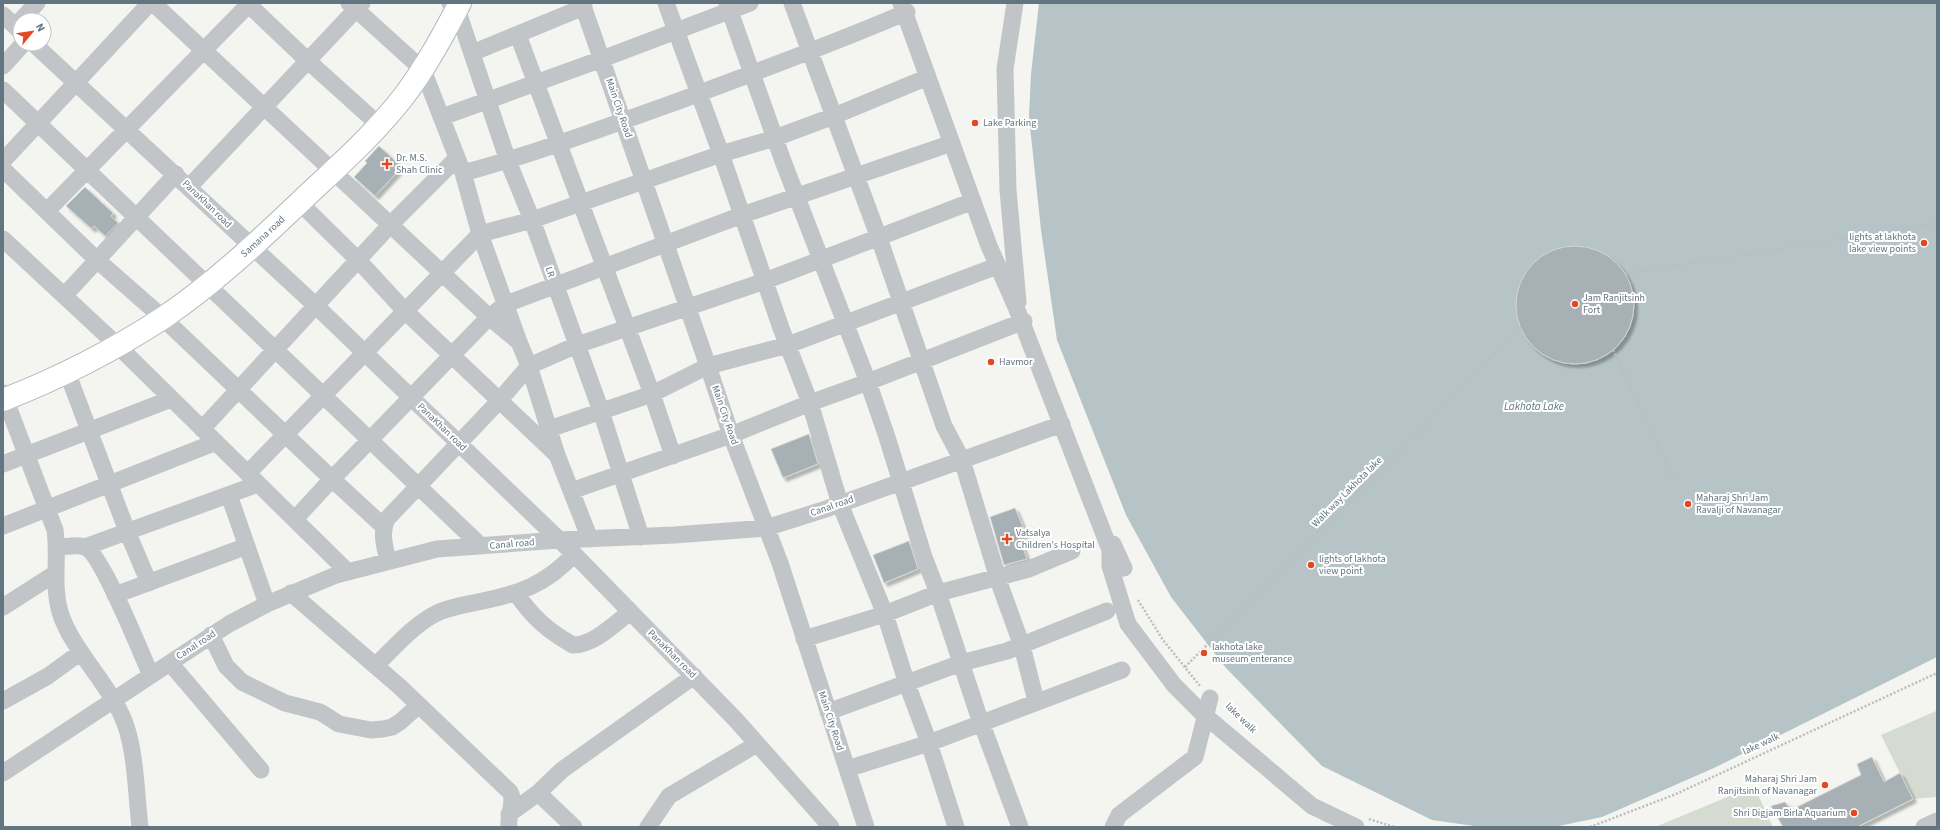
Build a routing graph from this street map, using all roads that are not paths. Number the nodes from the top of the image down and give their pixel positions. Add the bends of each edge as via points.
1 (37, 3) edge
2 (152, 3) edge
3 (248, 3) edge
4 (666, 3) edge
5 (750, 3) edge
6 (792, 3) edge
7 (1012, 4) edge
8 (355, 5) edge
9 (456, 5) edge
10 (583, 5) edge
11 (728, 7) edge
12 (904, 9) edge
13 (28, 12) edge
14 (677, 31) junction
15 (518, 35) junction
16 (204, 50) junction
17 (810, 51) junction
18 (16, 52) edge
19 (43, 52) edge
20 (472, 53) junction
21 (602, 59) junction
22 (308, 61) junction
23 (3, 66) edge
24 (423, 70) junction
25 (752, 74) junction
26 (928, 77) junction
27 (76, 82) junction
28 (536, 82) junction
29 (3, 90) edge
30 (700, 93) junction
31 (487, 100) junction
32 (265, 107) junction
33 (834, 116) junction
34 (442, 117) junction
35 (623, 121) junction
36 (38, 123) junction
37 (379, 125) junction
38 (127, 129) junction
39 (775, 138) junction
40 (558, 143) junction
41 (952, 143) junction
42 (722, 154) junction
43 (508, 160) junction
44 (3, 161) edge
45 (460, 166) junction
46 (3, 169) edge
47 (87, 170) junction
48 (332, 171) junction
49 (176, 174) junction
50 (856, 175) junction
51 (644, 180) junction
52 (189, 187) junction
53 (798, 196) junction
54 (973, 201) junction
55 (299, 202) junction
56 (580, 203) junction
57 (47, 211) junction
58 (742, 215) junction
59 (136, 217) junction
60 (532, 220) junction
61 (390, 224) junction
62 (480, 234) junction
63 (879, 238) junction
64 (3, 239) edge
65 (666, 244) junction
66 (252, 248) junction
67 (97, 260) junction
68 (358, 260) junction
69 (821, 260) junction
70 (997, 266) junction
71 (603, 267) junction
72 (442, 273) junction
73 (765, 281) junction
74 (206, 285) junction
75 (555, 286) junction
76 (64, 296) junction
77 (901, 302) junction
78 (506, 304) junction
79 (314, 305) junction
80 (688, 308) junction
81 (405, 311) junction
82 (489, 317) junction
83 (163, 318) junction
84 (1023, 321) junction
85 (845, 322) junction
86 (626, 329) junction
87 (518, 342) junction
88 (117, 345) junction
89 (577, 345) junction
90 (788, 345) junction
91 (275, 350) junction
92 (364, 353) junction
93 (453, 356) junction
94 (922, 361) junction
95 (529, 366) junction
96 (708, 366) junction
97 (67, 372) junction
98 (868, 382) junction
99 (237, 390) junction
100 (652, 394) junction
101 (324, 396) junction
102 (4, 397) edge
103 (411, 397) junction
104 (171, 399) junction
105 (500, 400) junction
106 (810, 403) junction
107 (601, 411) junction
108 (1062, 424) junction
109 (202, 428) junction
110 (549, 429) junction
111 (88, 430) junction
112 (285, 435) junction
113 (731, 435) junction
114 (370, 440) junction
115 (216, 442) junction
116 (458, 443) junction
117 (26, 455) junction
118 (557, 455) junction
119 (672, 456) junction
120 (962, 460) junction
121 (3, 464) edge
122 (620, 474) junction
123 (253, 479) junction
124 (332, 479) junction
125 (899, 482) junction
126 (109, 483) junction
127 (417, 487) junction
128 (571, 491) junction
129 (229, 495) junction
130 (840, 504) junction
131 (46, 508) junction
132 (295, 519) junction
133 (3, 526) edge
134 (384, 526) junction
135 (766, 528) junction
136 (127, 531) junction
137 (641, 537) junction
138 (590, 539) junction
139 (559, 540) junction
140 (247, 546) junction
141 (481, 546) junction
142 (57, 547) junction
143 (85, 547) junction
144 (1072, 551) dead end
145 (574, 554) junction
146 (388, 561) junction
147 (1124, 568) dead end
148 (348, 572) junction
149 (56, 573) junction
150 (997, 576) junction
151 (148, 583) junction
152 (291, 593) junction
153 (516, 593) junction
154 (938, 593) junction
155 (114, 595) junction
156 (267, 604) junction
157 (3, 607) edge
158 (1107, 611) dead end
159 (630, 612) junction
160 (885, 614) junction
161 (211, 636) junction
162 (804, 639) junction
163 (1022, 646) junction
164 (81, 652) junction
165 (170, 663) junction
166 (961, 663) junction
167 (375, 666) junction
168 (1122, 670) dead end
169 (151, 675) junction
170 (694, 676) junction
171 (907, 684) junction
172 (1210, 698) road end
173 (3, 701) edge
174 (112, 701) junction
175 (1036, 701) junction
176 (418, 706) junction
177 (828, 712) junction
178 (1206, 716) junction
179 (981, 722) junction
180 (929, 743) junction
181 (757, 744) junction
182 (847, 769) junction
183 (261, 770) dead end
184 (3, 773) edge
185 (538, 793) junction
186 (509, 820) edge
187 (1937, 821) edge
188 (1361, 822) edge
189 (140, 827) edge
190 (574, 827) edge
191 (648, 827) edge
192 (832, 827) edge
193 (866, 827) edge
194 (956, 827) edge
195 (1020, 827) edge
196 (1113, 827) edge
197 (1924, 827) edge

1 - 13 street
2 - 16 street
2 - 27 street
3 - 16 street
3 - 22 street
4 - 14 street
5 - 11 street
6 - 17 street
7 - 84 street via 1005,69 1008,190 1019,308
8 - 22 street
8 - 24 street
9 - 20 street, LR
9 - 24 main road, Samana road
10 - 15 street
10 - 21 street, Main City Road
11 - 14 street
11 - 25 street
12 - 17 street
12 - 26 street
14 - 21 street
14 - 30 street
15 - 20 street
15 - 28 street
16 - 32 street
16 - 38 street
17 - 25 street
17 - 33 street
18 - 23 street
19 - 27 street, PanaKhan road
20 - 31 street, LR
21 - 28 street
21 - 35 street, Main City Road
22 - 32 street
22 - 37 street
24 - 34 street
24 - 37 main road, Samana road
25 - 30 street
25 - 39 street
26 - 33 street
26 - 41 street
27 - 36 street
27 - 38 street, PanaKhan road
28 - 31 street
28 - 40 street
29 - 36 street
30 - 35 street
30 - 42 street
31 - 34 street
31 - 43 street, LR
32 - 48 street
32 - 52 street
33 - 39 street
33 - 50 street
34 - 45 street
35 - 40 street
35 - 51 street, Main City Road
36 - 44 street
36 - 47 street
37 - 48 main road, Samana road
38 - 47 street
38 - 49 street, PanaKhan road
39 - 42 street
39 - 53 street
40 - 43 street
40 - 56 street
41 - 50 street
41 - 54 street
42 - 51 street
42 - 58 street
43 - 45 street
43 - 60 street, LR
45 - 61 street
45 - 62 street
46 - 57 street
47 - 57 street
47 - 59 street
48 - 55 main road, Samana road
48 - 61 street
49 - 52 street, PanaKhan road
49 - 59 street
50 - 53 street
50 - 63 street
51 - 56 street
51 - 65 street, Main City Road
52 - 66 street, PanaKhan road
53 - 58 street
53 - 69 street
54 - 63 street
54 - 70 street
55 - 66 main road, Samana road
55 - 68 street
56 - 60 street
56 - 71 street
57 - 67 street
58 - 65 street
58 - 73 street
59 - 67 street
59 - 74 street
60 - 62 street
60 - 75 street, LR
61 - 68 street
61 - 72 street
62 - 72 street
62 - 78 street
63 - 69 street
63 - 77 street
64 - 76 street
65 - 71 street
65 - 80 street, Main City Road
66 - 74 main road, Samana road
66 - 79 street, PanaKhan road
67 - 76 street
67 - 83 street
68 - 79 street
68 - 81 street
69 - 73 street
69 - 85 street
70 - 77 street
70 - 84 street
71 - 75 street
71 - 86 street
72 - 81 street
72 - 82 street
73 - 80 street
73 - 90 street
74 - 83 main road, Samana road
74 - 91 street
75 - 78 street
75 - 89 street, LR
76 - 88 street
77 - 85 street
77 - 94 street
78 - 82 street
78 - 87 street
79 - 91 street
79 - 92 street, PanaKhan road
80 - 86 street
80 - 96 street, Main City Road
81 - 92 street
81 - 93 street
82 - 87 street
82 - 93 street
83 - 88 main road, Samana road
83 - 99 street
84 - 94 street
84 - 108 street
85 - 90 street
85 - 98 street
86 - 89 street
86 - 100 street
87 - 95 street
88 - 97 main road, Samana road
88 - 104 street
89 - 95 street
89 - 107 street, LR
90 - 96 street
90 - 106 street
91 - 99 street
91 - 101 street
92 - 101 street
92 - 103 street, PanaKhan road
93 - 103 street
93 - 105 street
94 - 98 street
94 - 120 street via 944,426
95 - 105 street
95 - 110 street
96 - 100 street
96 - 113 street, Main City Road
97 - 102 main road, Samana road
97 - 111 street
98 - 106 street
98 - 125 street
99 - 109 street
99 - 112 street
100 - 107 street
100 - 119 street
101 - 112 street
101 - 114 street
102 - 117 street
103 - 114 street
103 - 116 street, PanaKhan road
104 - 109 street
104 - 111 street
105 - 116 street
105 - 118 street
106 - 113 street
106 - 130 street
107 - 110 street
107 - 122 street, LR
108 - 120 street, Canal road
108 - 147 street
108 - 178 street via 1110,550 1110,566 1128,624 1174,685
109 - 115 street
110 - 118 street
111 - 117 street
111 - 126 street
112 - 123 street
112 - 124 street
113 - 119 street
113 - 135 street, Main City Road
114 - 124 street
114 - 127 street
115 - 123 street
115 - 126 street
116 - 127 street
116 - 139 street, PanaKhan road
117 - 121 street
117 - 131 street
118 - 128 street
119 - 122 street
120 - 125 street, Canal road
120 - 150 street
122 - 128 street
122 - 137 street, LR
123 - 129 street
123 - 132 street
124 - 132 street
124 - 134 street
125 - 130 street, Canal road
125 - 154 street
126 - 131 street
126 - 136 street
127 - 134 street via 387,519
127 - 141 street
128 - 138 street
129 - 136 street
129 - 140 street
130 - 135 street, Canal road
130 - 160 street
131 - 133 street
131 - 142 street via 55,530
132 - 148 street
134 - 146 street
135 - 137 street, Canal road
135 - 162 street, Main City Road
136 - 143 street
136 - 151 street
137 - 138 street, Canal road
138 - 139 street, Canal road
139 - 141 street, Canal road
139 - 145 street, PanaKhan road
140 - 151 street
140 - 156 street
141 - 146 street, Canal road via 437,549
142 - 143 street
142 - 149 street
143 - 155 street via 98,561
144 - 150 street via 1030,569
145 - 153 street via 550,577
145 - 159 street, PanaKhan road
146 - 148 street, Canal road
148 - 152 street, Canal road
149 - 157 street
149 - 164 street via 60,613
150 - 154 street
150 - 163 street
151 - 155 street
152 - 156 street, Canal road
152 - 167 street
153 - 159 street via 533,617 573,645 587,642
153 - 167 street via 438,613 418,626
154 - 160 street
154 - 166 street
155 - 169 street
156 - 161 street, Canal road
158 - 163 street
159 - 170 street, PanaKhan road
160 - 162 street
160 - 171 street
161 - 165 street, Canal road
161 - 176 street via 226,666 242,682 285,703 320,712 340,724 371,730 392,727
162 - 177 street, Main City Road
163 - 166 street
163 - 175 street
164 - 173 street via 48,676
164 - 174 street
165 - 169 street, Canal road
165 - 183 street
166 - 171 street
166 - 179 street
167 - 176 street
168 - 175 street
169 - 174 street, Canal road
170 - 181 street, PanaKhan road
170 - 185 street via 562,770
171 - 177 street
171 - 180 street
172 - 178 street
174 - 184 street, Canal road
174 - 189 street via 129,732
175 - 179 street
176 - 186 street via 510,792 513,802
177 - 182 street, Main City Road
178 - 188 street via 1312,806
178 - 196 street via 1195,757 1119,815
179 - 180 street
179 - 195 street
180 - 182 street
180 - 194 street
181 - 191 street via 669,796
181 - 192 street, PanaKhan road
182 - 193 street, Main City Road
185 - 186 street
185 - 190 street
187 - 197 street

